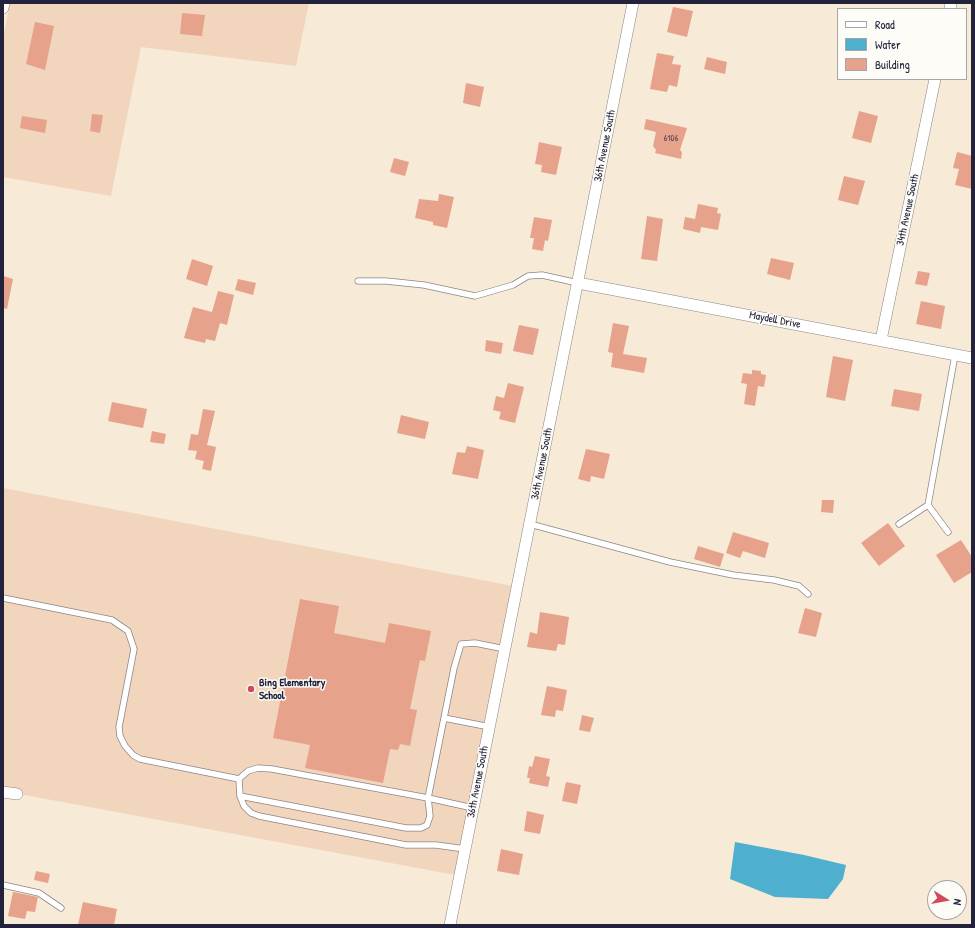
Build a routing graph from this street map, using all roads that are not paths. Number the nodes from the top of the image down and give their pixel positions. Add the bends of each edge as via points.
1 (4, 3) edge
2 (633, 3) edge
3 (3, 8) edge
4 (935, 80) edge
5 (358, 281) dead end
6 (578, 283) junction
7 (881, 340) junction
8 (955, 355) junction
9 (972, 358) edge
10 (928, 505) junction
11 (530, 524) junction
12 (899, 524) dead end
13 (948, 532) dead end
14 (808, 594) dead end
15 (3, 598) edge
16 (505, 649) junction
17 (444, 718) junction
18 (490, 727) junction
19 (239, 779) junction
20 (3, 792) edge
21 (17, 794) dead end
22 (240, 796) junction
23 (428, 798) junction
24 (473, 808) junction
25 (465, 849) junction
26 (3, 885) edge
27 (61, 908) dead end
28 (450, 925) edge

1 - 3 street
2 - 6 street, 36th Avenue South
4 - 7 street, 34th Avenue South
5 - 6 lane via 424,285 475,296 513,285 528,276 542,275
6 - 7 street, Maydell Drive
6 - 11 street, 36th Avenue South
7 - 8 street, Maydell Drive
8 - 9 street, Maydell Drive
8 - 10 lane
10 - 12 lane
10 - 13 lane
11 - 14 lane via 670,562 799,586
11 - 16 street, 36th Avenue South
15 - 19 lane via 100,617 120,624 128,631 134,649 119,727 125,746 140,759
16 - 17 lane via 475,643 462,644 454,668
16 - 18 street, 36th Avenue South
17 - 18 lane
17 - 23 lane
18 - 24 street, 36th Avenue South
19 - 22 lane
19 - 23 lane via 248,771 258,768 272,769
20 - 21 street
22 - 23 lane via 406,828 421,828 426,825 430,816
22 - 25 lane via 244,806 251,813 270,819 406,845 436,845
23 - 24 lane
24 - 25 street, 36th Avenue South
25 - 28 street, 36th Avenue South
26 - 27 lane via 39,893

